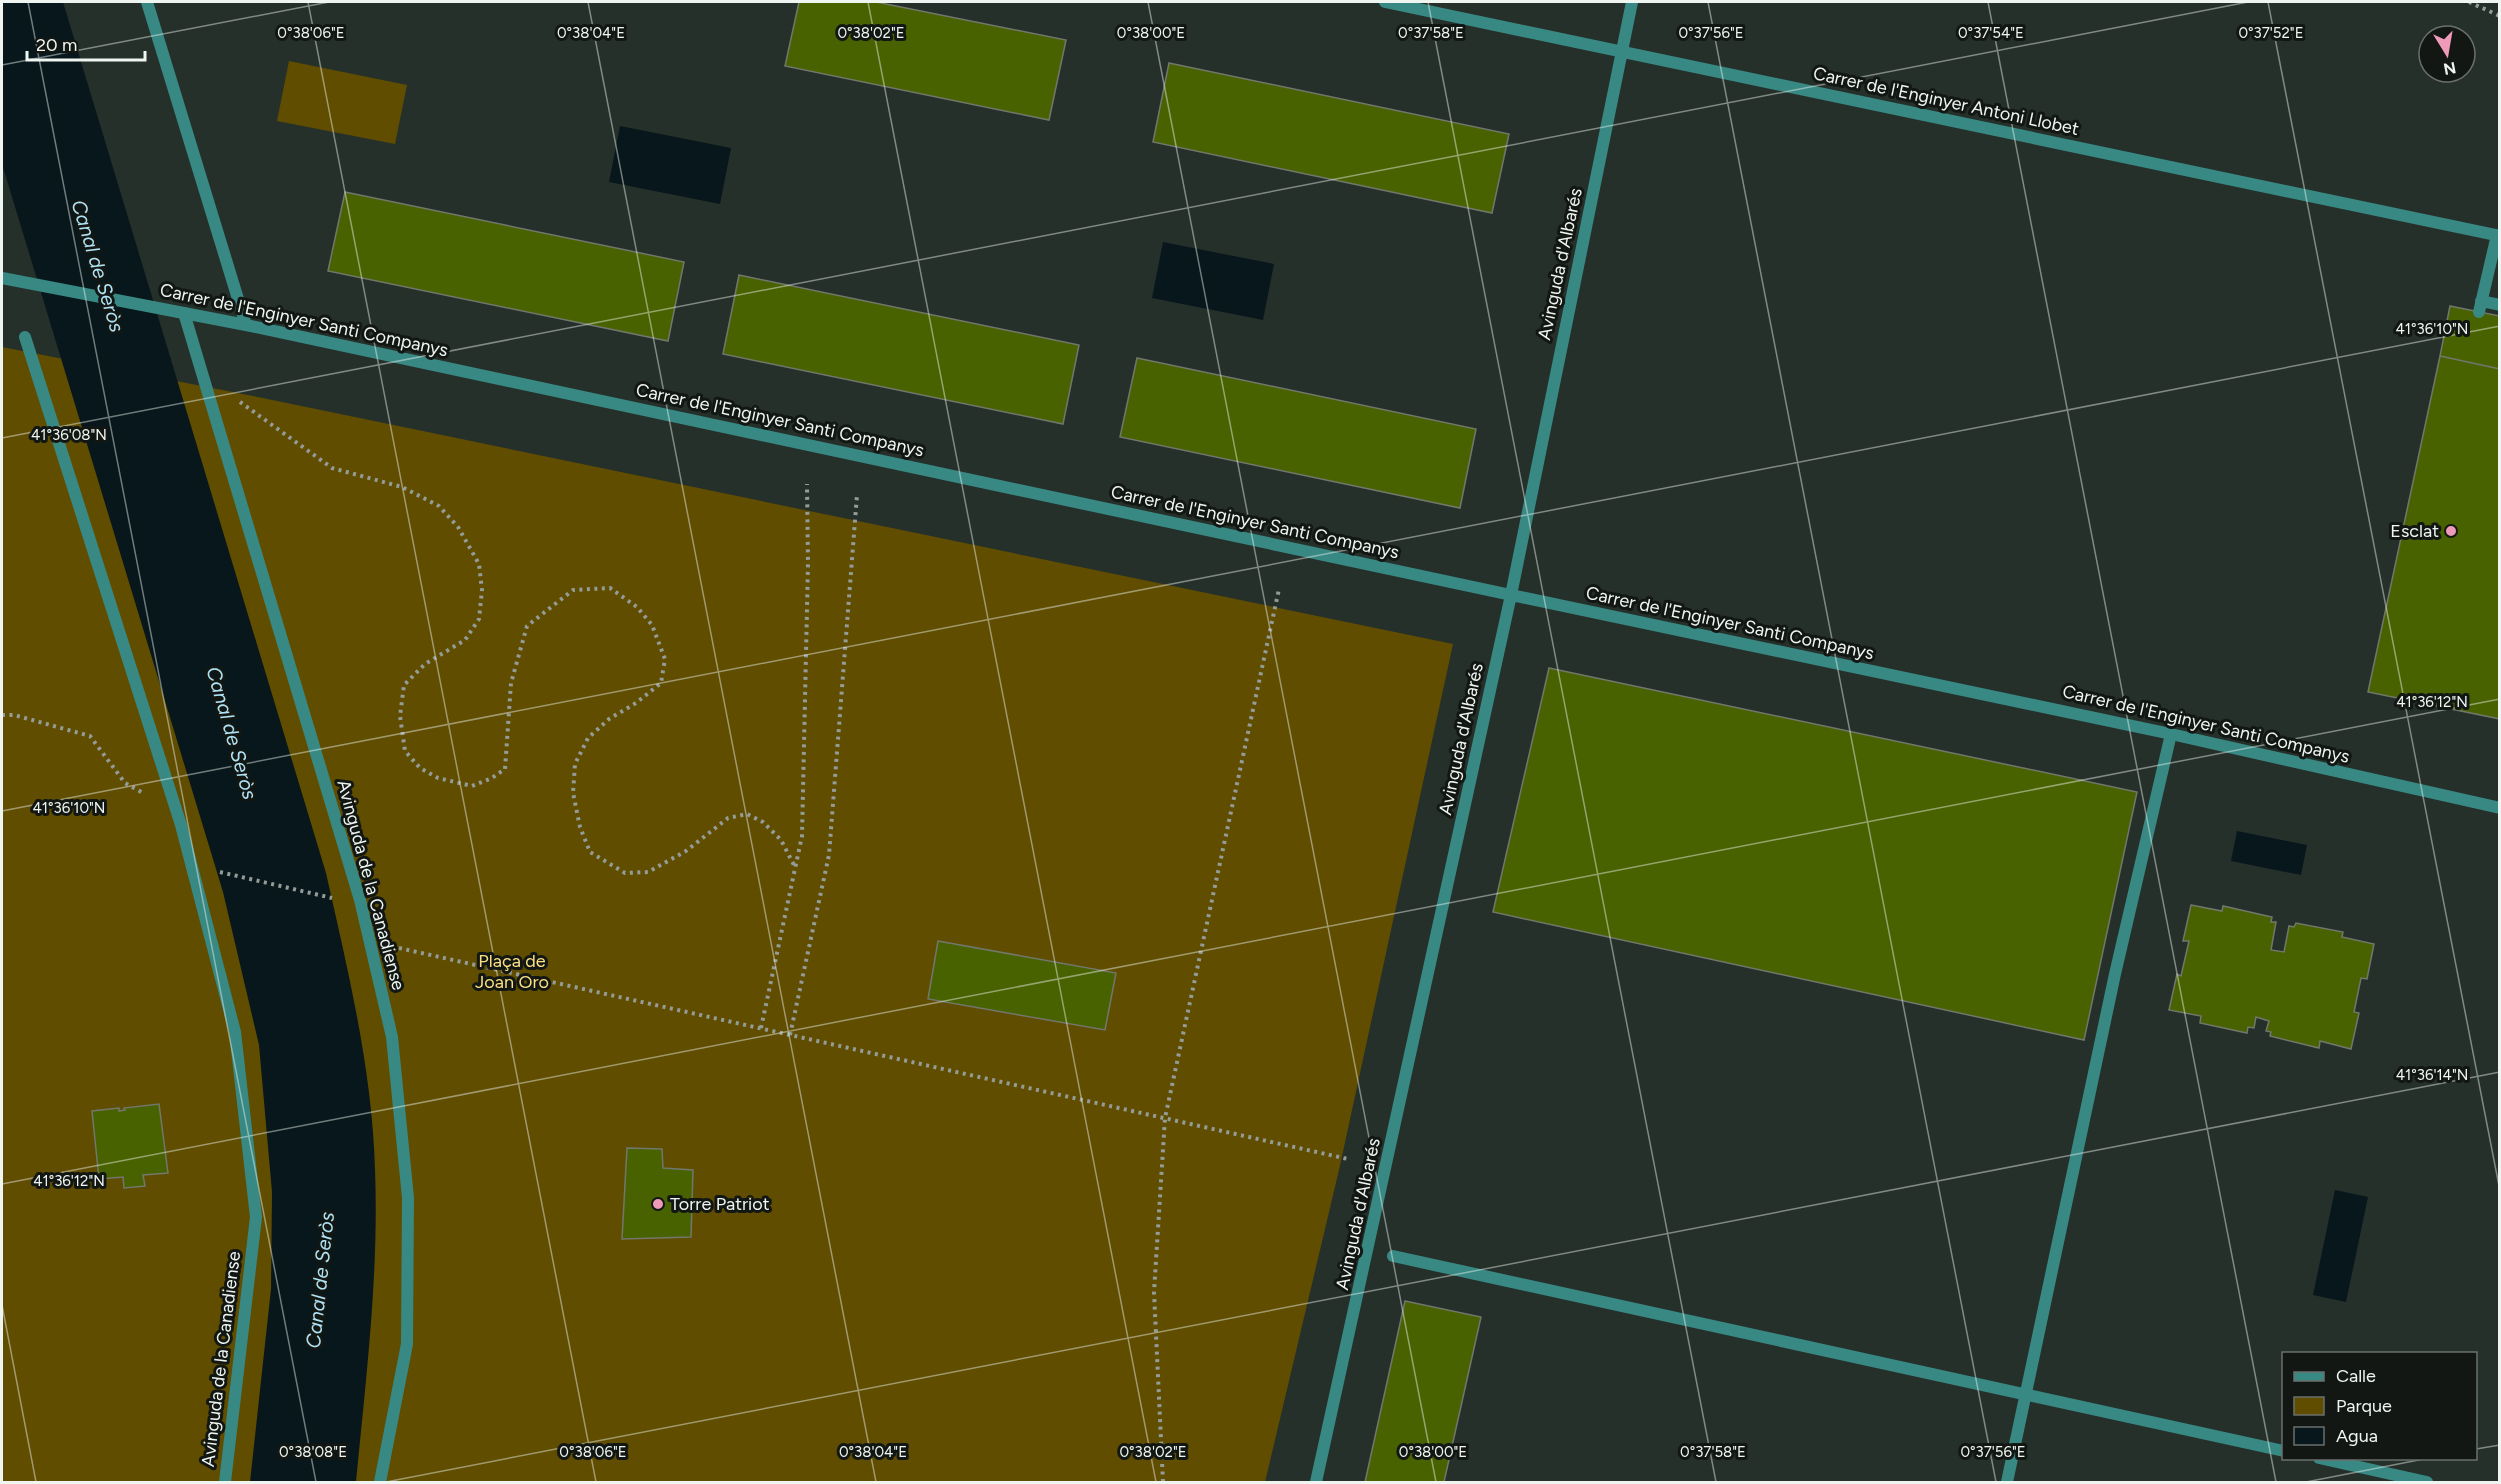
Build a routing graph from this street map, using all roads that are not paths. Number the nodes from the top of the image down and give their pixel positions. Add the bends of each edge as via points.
1 (147, 2) edge
2 (1385, 2) edge
3 (1632, 2) edge
4 (1622, 50) junction
5 (2498, 235) edge
6 (3, 278) edge
7 (2499, 305) edge
8 (184, 313) junction
9 (246, 325) junction
10 (25, 337) dead end
11 (1511, 595) junction
12 (2171, 734) junction
13 (2499, 807) edge
14 (1393, 1256) dead end
15 (2026, 1394) junction
16 (2282, 1451) edge
17 (2328, 1460) edge
18 (225, 1482) edge
19 (380, 1482) edge
20 (1316, 1482) edge
21 (2007, 1482) edge
22 (2427, 1482) edge

1 - 9 street
2 - 4 street, Carrer de l'Enginyer Antoni Llobet
3 - 4 street, Avinguda d'Albarés
4 - 5 street, Carrer de l'Enginyer Antoni Llobet
4 - 11 street, Avinguda d'Albarés
5 - 7 street via 2480,306
6 - 8 street, Carrer de l'Enginyer Santi Companys
8 - 9 street, Carrer de l'Enginyer Santi Companys
8 - 19 street, Avinguda de la Canadiense via 360,900 392,1037 408,1198 407,1344
9 - 11 street, Carrer de l'Enginyer Santi Companys
10 - 18 street, Avinguda de la Canadiense via 177,813 235,1032 255,1216
11 - 12 street, Carrer de l'Enginyer Santi Companys
11 - 20 street, Avinguda d'Albarés
12 - 13 street, Carrer de l'Enginyer Santi Companys
12 - 15 street via 2115,974
14 - 15 street
15 - 16 street
15 - 21 street
17 - 22 street

